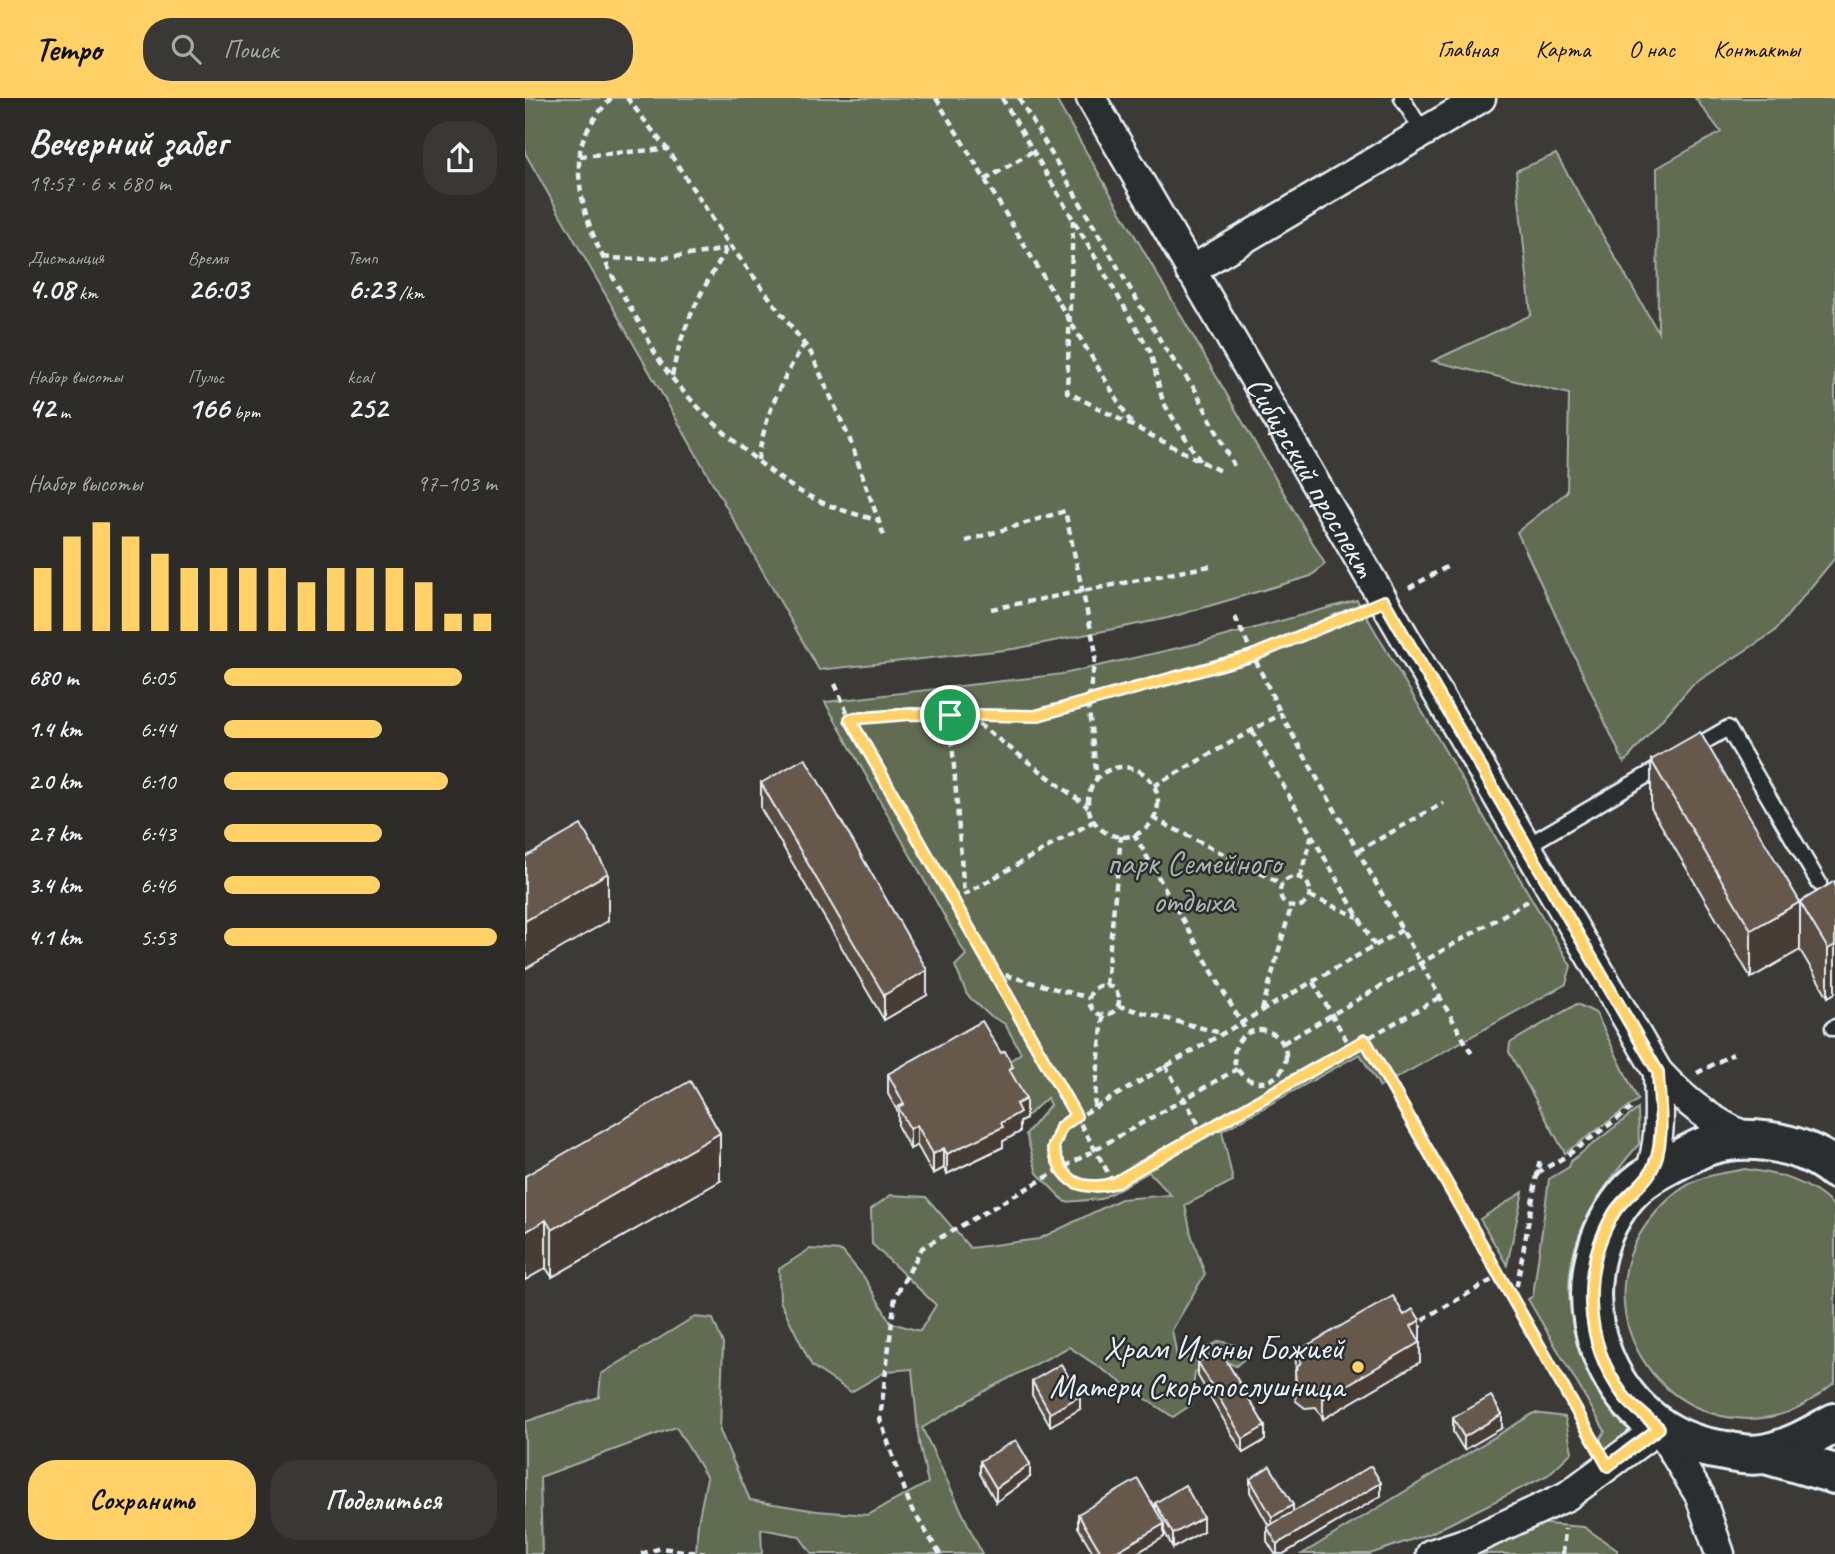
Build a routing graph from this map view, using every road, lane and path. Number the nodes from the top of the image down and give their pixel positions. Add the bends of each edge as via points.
1 (611, 98) edge
2 (627, 98) edge
3 (936, 98) edge
4 (1002, 98) edge
5 (1019, 98) edge
6 (1091, 98) edge
7 (1402, 98) edge
8 (1481, 98) edge
9 (1423, 132) junction
10 (667, 149) junction
11 (1033, 151) junction
12 (580, 156) junction
13 (985, 180) junction
14 (1073, 219) junction
15 (729, 247) junction
16 (603, 257) junction
17 (1190, 271) junction
18 (1069, 320) junction
19 (804, 345) junction
20 (672, 376) junction
21 (1133, 426) junction
22 (758, 460) junction
23 (1200, 461) junction
24 (1234, 466) dead end
25 (1222, 472) dead end
26 (878, 520) junction
27 (885, 539) dead end
28 (966, 541) dead end
29 (1450, 565) dead end
30 (1210, 566) dead end
31 (1084, 590) junction
32 (1384, 601) junction
33 (991, 609) dead end
34 (1235, 617) dead end
35 (1252, 656) junction
36 (835, 684) dead end
37 (1088, 702) junction
38 (1281, 714) junction
39 (950, 715) junction
40 (967, 715) junction
41 (850, 719) junction
42 (1252, 730) junction
43 (1097, 779) junction
44 (1154, 786) junction
45 (1443, 803) dead end
46 (1089, 807) junction
47 (1153, 818) junction
48 (1094, 821) junction
49 (1134, 834) junction
50 (1312, 835) junction
51 (1121, 836) junction
52 (1528, 845) junction
53 (1358, 851) junction
54 (1300, 877) junction
55 (1819, 883) dead end
56 (1282, 884) junction
57 (1552, 887) junction
58 (964, 895) junction
59 (1310, 896) junction
60 (953, 901) junction
61 (1291, 907) junction
62 (1359, 917) junction
63 (1402, 930) junction
64 (1375, 946) junction
65 (1421, 964) junction
66 (994, 972) junction
67 (1313, 981) junction
68 (1106, 985) junction
69 (1440, 997) junction
70 (1089, 998) junction
71 (1118, 1006) junction
72 (1262, 1011) junction
73 (1332, 1014) junction
74 (1103, 1016) junction
75 (1241, 1022) junction
76 (1222, 1033) junction
77 (1247, 1033) junction
78 (1365, 1040) junction
79 (1283, 1043) junction
80 (1351, 1048) junction
81 (1733, 1054) dead end
82 (1472, 1056) dead end
83 (1165, 1065) junction
84 (1237, 1069) junction
85 (1273, 1078) junction
86 (1663, 1085) junction
87 (1279, 1089) junction
88 (1185, 1099) junction
89 (1094, 1107) junction
90 (1076, 1116) junction
91 (1203, 1132) junction
92 (1750, 1139) junction
93 (1095, 1150) junction
94 (1539, 1158) dead end
95 (1062, 1169) junction
96 (1835, 1169) edge
97 (1537, 1173) junction
98 (1649, 1175) junction
99 (1114, 1183) junction
100 (1499, 1276) junction
101 (1509, 1294) junction
102 (1416, 1334) edge
103 (1835, 1423) edge
104 (1659, 1428) junction
105 (1766, 1454) junction
106 (1608, 1466) junction
107 (1835, 1474) edge
108 (641, 1554) edge
109 (706, 1554) edge
110 (940, 1554) edge
111 (1431, 1554) edge
112 (1720, 1554) edge

1 - 12 path via 594,117
2 - 10 path
3 - 13 path
4 - 11 path
5 - 24 path via 1166,350 1196,391
6 - 17 street, Сибирский проспект
7 - 9 lane
8 - 9 street
9 - 17 street
10 - 12 path
10 - 15 path
11 - 13 path
11 - 14 path
12 - 16 path via 579,177
13 - 18 path
14 - 18 path
14 - 23 path via 1150,351 1163,401
15 - 16 path via 664,259
15 - 19 path
15 - 20 path via 708,277 679,340
16 - 20 path
17 - 32 street, Сибирский проспект
18 - 21 path
18 - 21 path via 1067,391
19 - 22 path via 788,369
19 - 26 path via 850,440
20 - 22 path
21 - 23 path
22 - 26 path via 779,478 841,511
23 - 25 path
26 - 27 path
28 - 31 path via 1065,511
29 - 32 path
30 - 31 path
31 - 33 path
31 - 37 path via 1096,653
32 - 35 path
32 - 52 street, Сибирский проспект
34 - 35 path
35 - 37 path
35 - 38 path
36 - 41 path
37 - 40 path via 1035,716
37 - 43 path
38 - 42 path
38 - 53 path
39 - 40 path
39 - 41 path
39 - 58 path
40 - 46 path
41 - 60 path
42 - 44 path
42 - 50 path
43 - 44 path via 1122,766 1143,773
43 - 46 path via 1089,793
44 - 47 path via 1158,803
45 - 53 path
46 - 48 path
47 - 49 path
47 - 56 path
48 - 51 path via 1106,832
48 - 58 path
49 - 51 path
49 - 75 path
50 - 54 path
50 - 62 path
51 - 68 path
52 - 55 lane via 1728,727
52 - 57 street, Сибирский проспект
53 - 63 path
54 - 56 path
54 - 59 path via 1311,888
56 - 61 path via 1280,896
57 - 65 path
57 - 86 street, Сибирский проспект
58 - 60 path
59 - 61 path via 1299,907
59 - 62 path
60 - 66 path
61 - 72 path
62 - 64 path
63 - 64 path
63 - 65 path
64 - 67 path
65 - 69 path
65 - 73 path
66 - 70 path
66 - 90 path
67 - 72 path
67 - 73 path
68 - 70 path via 1092,991
68 - 71 path via 1118,994
69 - 78 path
69 - 82 path
70 - 74 path via 1090,1006
71 - 74 path
71 - 76 path
72 - 75 path
73 - 79 path
73 - 80 path
74 - 89 path
75 - 76 path
75 - 77 path
76 - 83 path
77 - 79 path via 1267,1030
77 - 84 path via 1235,1049
78 - 80 path
78 - 100 path
79 - 85 path via 1286,1062
80 - 87 path
81 - 86 path
83 - 88 path
83 - 89 path
84 - 85 path via 1253,1081
84 - 88 path
85 - 87 path
86 - 92 street, Сибирский проспект via 1711,1121
86 - 97 path
86 - 98 street, Сибирский проспект via 1661,1129
87 - 91 path
88 - 91 path
88 - 93 path
89 - 90 path
90 - 93 path
90 - 95 path via 1055,1138 1053,1148
91 - 99 path
92 - 96 main road, Сибирский проспект via 1785,1145
92 - 98 main road, Сибирский проспект via 1723,1139
93 - 95 path
93 - 99 path
94 - 97 path
95 - 99 path via 1080,1185 1097,1188
95 - 110 path via 922,1248 895,1297 880,1419 911,1508
97 - 101 path via 1516,1290
98 - 104 main road, Сибирский проспект via 1613,1215 1593,1262 1590,1309 1600,1355 1624,1396
100 - 101 path
100 - 102 path via 1425,1318
101 - 106 path
103 - 105 main road, Сибирский проспект via 1797,1444
104 - 105 main road, Сибирский проспект via 1700,1448
104 - 106 street
104 - 112 street via 1700,1496
105 - 107 main road
106 - 111 street via 1567,1496 1471,1541
108 - 109 path via 661,1548

